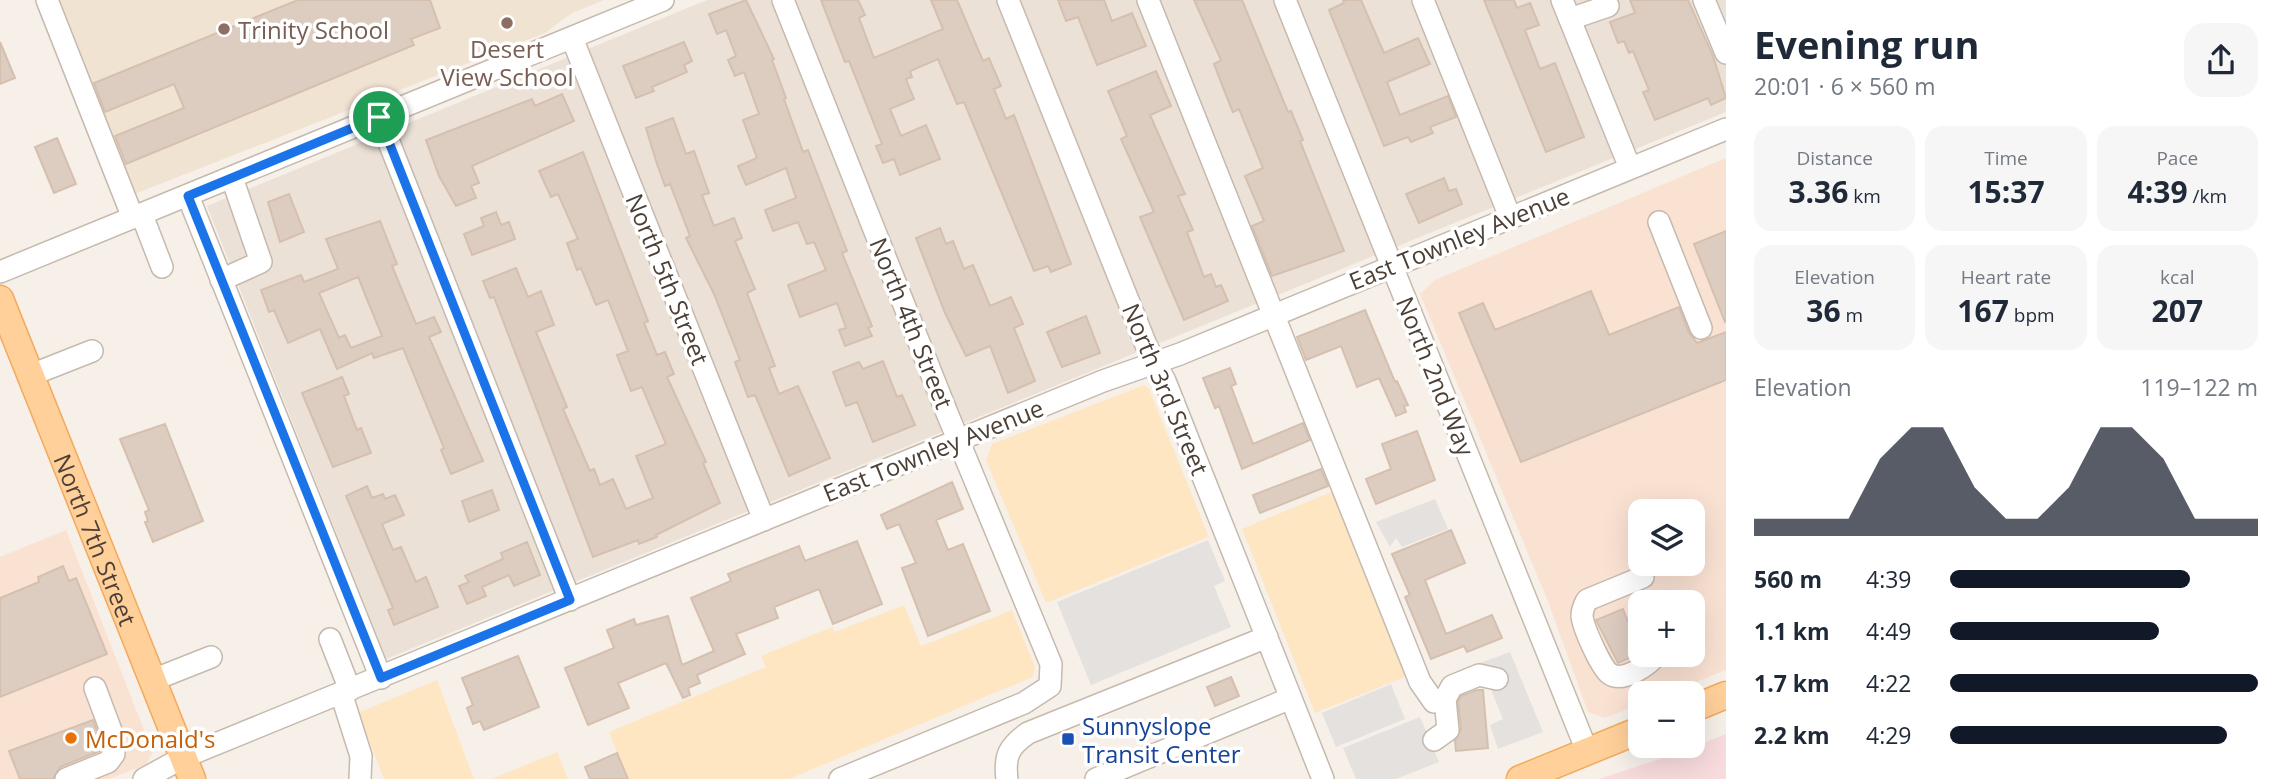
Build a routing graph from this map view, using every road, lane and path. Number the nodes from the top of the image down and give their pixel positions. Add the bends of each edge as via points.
1 (47, 0) edge
2 (663, 0) edge
3 (783, 0) edge
4 (1008, 0) edge
5 (1148, 0) edge
6 (1285, 0) edge
7 (1423, 0) edge
8 (1704, 0) edge
9 (1608, 6) dead end
10 (1566, 10) edge
11 (572, 38) junction
12 (1726, 53) edge
13 (379, 117) junction
14 (1726, 129) edge
15 (1630, 168) junction
16 (232, 178) junction
17 (188, 196) junction
18 (138, 216) junction
19 (1510, 217) junction
20 (1659, 222) dead end
21 (1391, 266) junction
22 (162, 267) dead end
23 (0, 272) edge
24 (221, 279) junction
25 (0, 299) edge
26 (1275, 314) junction
27 (1701, 328) dead end
28 (92, 351) dead end
29 (1155, 362) junction
30 (31, 375) junction
31 (959, 439) junction
32 (764, 520) junction
33 (1643, 577) dead end
34 (570, 600) junction
35 (1267, 637) junction
36 (330, 639) dead end
37 (211, 657) dead end
38 (1644, 667) edge
39 (381, 678) junction
40 (1497, 679) dead end
41 (153, 680) junction
42 (95, 688) dead end
43 (346, 692) junction
44 (1726, 695) edge
45 (1291, 698) junction
46 (1433, 702) dead end
47 (1705, 704) edge
48 (1628, 735) edge
49 (1434, 740) dead end
50 (1587, 751) junction
51 (188, 768) edge
52 (90, 775) edge
53 (66, 779) edge
54 (144, 779) edge
55 (360, 779) edge
56 (840, 779) edge
57 (1007, 779) edge
58 (1096, 779) edge
59 (1323, 779) edge
60 (1520, 779) edge

1 - 18 street
2 - 11 street
3 - 31 street, North 4th Street
4 - 29 street, North 3rd Street
5 - 26 street
6 - 21 street, North 2nd Way
7 - 19 street
8 - 12 street
9 - 10 street
10 - 15 street
11 - 13 street
11 - 32 street, North 5th Street
13 - 16 street
13 - 34 street
14 - 15 street, East Townley Avenue
15 - 19 street, East Townley Avenue
16 - 17 street
16 - 24 street via 261,262
17 - 18 street
17 - 24 street
18 - 22 street
18 - 23 street
19 - 21 street, East Townley Avenue
20 - 27 street
21 - 26 street, East Townley Avenue
21 - 50 street, North 2nd Way
24 - 39 street
25 - 30 main road, North 7th Street
26 - 29 street, East Townley Avenue
26 - 46 street via 1315,425 1420,682
28 - 30 street
29 - 31 street, East Townley Avenue
29 - 35 street, North 3rd Street
30 - 41 main road, North 7th Street
31 - 32 street, East Townley Avenue
31 - 56 street, North 4th Street via 1051,664 1050,686 1024,703
32 - 34 street, East Townley Avenue
33 - 38 street via 1587,600 1582,618 1607,672 1620,677
34 - 39 street, East Townley Avenue
35 - 45 street, North 3rd Street
35 - 57 street via 1028,733 1013,743 1004,761
36 - 43 street
37 - 41 street
39 - 43 street, East Townley Avenue
40 - 49 street via 1479,675 1452,686 1445,699 1448,730
41 - 51 main road, North 7th Street
42 - 52 street via 113,736 114,754
43 - 51 street, East Townley Avenue
43 - 55 street via 361,756
44 - 47 main road
45 - 58 street
45 - 59 street, North 3rd Street
48 - 50 main road
50 - 60 main road
51 - 54 street, East Townley Avenue
52 - 53 street

